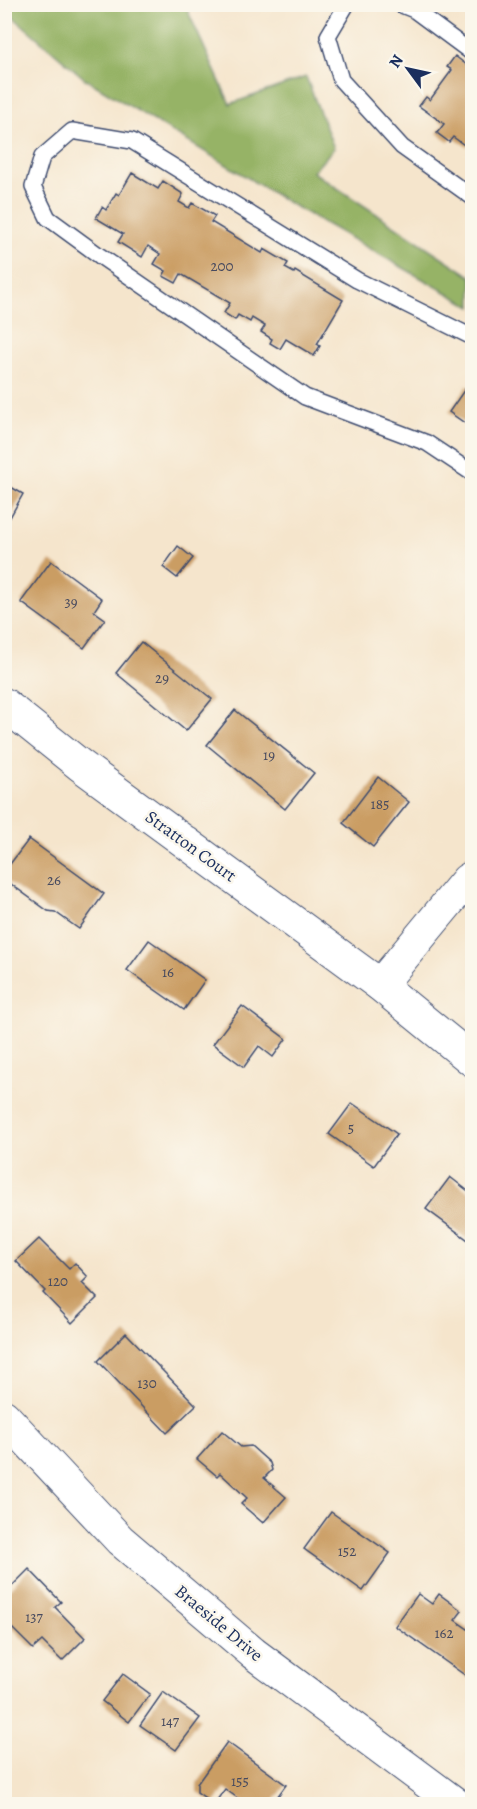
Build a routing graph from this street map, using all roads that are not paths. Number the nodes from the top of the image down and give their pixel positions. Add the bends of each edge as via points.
1 (347, 4) edge
2 (399, 4) edge
3 (472, 52) edge
4 (472, 197) edge
5 (472, 337) edge
6 (472, 473) edge
7 (4, 704) edge
8 (472, 877) edge
9 (380, 985) junction
10 (472, 1060) edge
11 (4, 1416) edge
12 (456, 1804) edge

1 - 4 lane via 328,36 341,80 402,147
2 - 3 lane via 414,10
5 - 6 lane via 357,280 132,141 72,131 42,157 33,187 48,218 304,397 427,443
7 - 9 street, Stratton Court via 80,765
8 - 9 street
9 - 10 street, Stratton Court
11 - 12 street, Braeside Drive via 120,1540 254,1653

